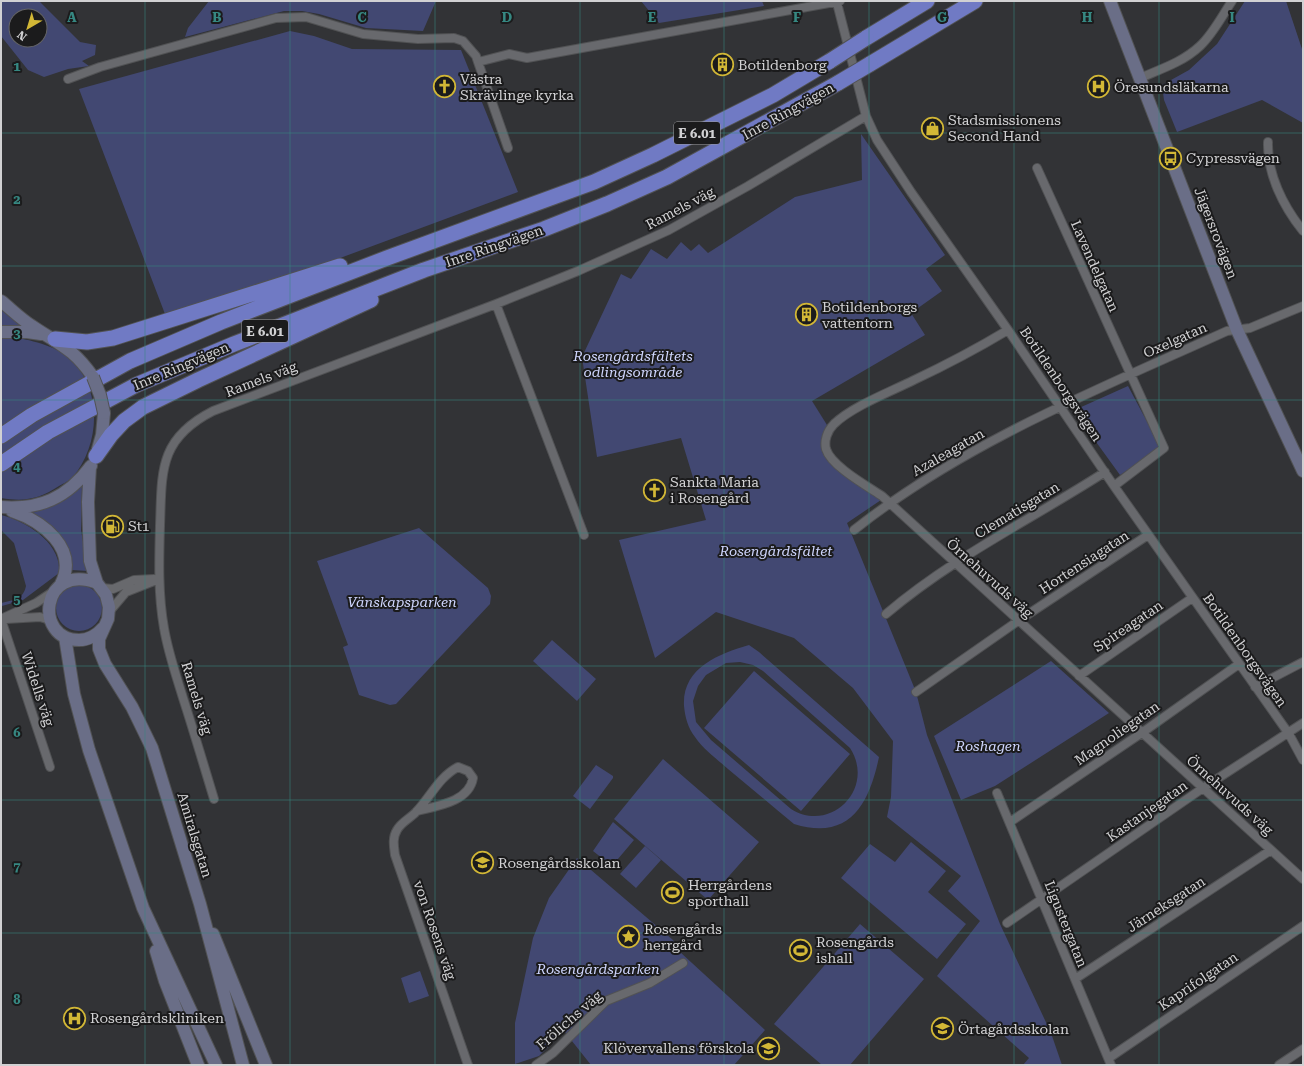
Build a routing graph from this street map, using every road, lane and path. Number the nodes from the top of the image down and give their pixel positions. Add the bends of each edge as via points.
1 (927, 1) edge
2 (975, 1) edge
3 (1110, 1) edge
4 (1232, 1) edge
5 (839, 2) edge
6 (478, 62) junction
7 (1140, 78) junction
8 (68, 79) dead end
9 (866, 116) junction
10 (1268, 142) dead end
11 (508, 148) dead end
12 (1038, 168) dead end
13 (1303, 231) edge
14 (386, 258) junction
15 (424, 270) junction
16 (1, 301) edge
17 (496, 304) junction
18 (1303, 306) edge
19 (1008, 330) junction
20 (1237, 330) junction
21 (1, 332) edge
22 (51, 337) junction
23 (1130, 375) junction
24 (1061, 407) junction
25 (1, 436) edge
26 (93, 461) junction
27 (1, 464) edge
28 (1303, 471) edge
29 (1105, 472) junction
30 (1114, 486) junction
31 (889, 503) junction
32 (1, 507) edge
33 (854, 530) dead end
34 (584, 535) dead end
35 (1148, 535) junction
36 (954, 563) junction
37 (159, 579) junction
38 (99, 586) junction
39 (58, 587) junction
40 (1192, 598) junction
41 (886, 614) dead end
42 (108, 618) junction
43 (1, 619) edge
44 (50, 620) junction
45 (1018, 621) junction
46 (65, 636) junction
47 (1303, 662) edge
48 (1239, 664) junction
49 (1078, 676) junction
50 (1255, 687) junction
51 (916, 692) dead end
52 (1303, 723) edge
53 (1143, 732) junction
54 (1289, 734) junction
55 (1303, 760) edge
56 (50, 767) dead end
57 (1203, 788) junction
58 (996, 793) dead end
59 (214, 799) dead end
60 (417, 811) junction
61 (1010, 822) junction
62 (1271, 850) junction
63 (1303, 879) edge
64 (1042, 900) junction
65 (200, 904) junction
66 (143, 908) junction
67 (1006, 923) dead end
68 (1303, 926) edge
69 (683, 963) dead end
70 (1075, 979) junction
71 (1303, 1049) edge
72 (1110, 1062) edge
73 (198, 1065) edge
74 (216, 1065) edge
75 (243, 1065) edge
76 (266, 1065) edge
77 (468, 1065) edge
78 (536, 1065) edge
79 (1279, 1065) edge

1 - 14 highway, Inre Ringvägen / E 6.01, bridge via 772,95 653,155 594,182
2 - 15 highway, Inre Ringvägen / E 6.01, bridge via 838,83 667,177 544,229
3 - 7 main road, Jägersrovägen
4 - 7 street via 1200,46 1184,58
5 - 6 street via 527,58 509,54
5 - 9 street, Botildenborgsvägen
6 - 8 street via 469,47 454,38 363,34 306,17 276,18 100,67
6 - 11 street
7 - 20 main road, Jägersrovägen
9 - 17 street, Ramels väg via 669,230
9 - 19 street, Botildenborgsvägen via 877,140 910,192
10 - 13 street via 1267,155 1278,190 1292,217
12 - 23 street, Lavendelgatan
14 - 22 highway via 334,268 113,338 86,342
14 - 25 highway, Inre Ringvägen / E 6.01 via 130,361 32,415
15 - 26 highway via 386,294 143,407 111,435
15 - 27 highway, Inre Ringvägen / E 6.01 via 136,385 48,432
16 - 22 main road
17 - 34 street
17 - 37 street, Ramels väg via 197,419 169,450 164,465 161,484
18 - 20 street, Oxelgatan via 1250,328
19 - 24 street, Botildenborgsvägen
19 - 31 street, Örnehuvuds väg via 936,370 874,399 832,425 826,437 829,456
20 - 23 street, Oxelgatan via 1227,331
20 - 28 main road, Jägersrovägen
21 - 22 main road via 27,332
22 - 26 main road, bridge via 81,360 93,377 100,395 104,413 102,435
23 - 24 street, Oxelgatan
23 - 30 street, Lavendelgatan via 1164,448
24 - 29 street, Botildenborgsvägen
24 - 31 street, Azaleagatan via 967,454
26 - 32 main road via 71,488 52,500 35,506
26 - 38 main road via 88,502 89,544 90,561
29 - 30 street, Botildenborgsvägen
29 - 36 street, Clematisgatan
30 - 35 street, Botildenborgsvägen
31 - 33 street, Azaleagatan
31 - 36 street, Örnehuvuds väg
32 - 39 main road via 27,516 44,526 55,538 66,561 66,575
35 - 40 street, Botildenborgsvägen
35 - 45 street, Hortensiagatan
36 - 41 street, Clematisgatan
36 - 45 street, Örnehuvuds väg
37 - 38 street via 134,580 117,588
37 - 42 street via 126,592
37 - 59 street, Ramels väg via 167,645
38 - 39 main road via 81,579 72,579
38 - 42 main road via 108,599
39 - 43 street via 26,608
39 - 44 main road via 50,598
40 - 48 street, Botildenborgsvägen
40 - 49 street, Spireagatan
42 - 46 main road via 101,630 90,638 77,640
42 - 65 main road, Amiralsgatan via 99,639 99,649 152,748
43 - 44 street via 40,617
43 - 56 street, Widells väg
44 - 46 main road
45 - 49 street, Örnehuvuds väg
45 - 51 street, Hortensiagatan
46 - 66 main road via 74,694 90,750
47 - 50 street
48 - 50 street, Botildenborgsvägen
48 - 53 street, Magnoliegatan
49 - 53 street, Örnehuvuds väg
50 - 54 street, Botildenborgsvägen
52 - 54 street, Kastanjegatan
53 - 57 street, Örnehuvuds väg
53 - 61 street, Magnoliegatan
54 - 55 street, Botildenborgsvägen
54 - 57 street, Kastanjegatan
57 - 62 street, Örnehuvuds väg
57 - 64 street, Kastanjegatan
58 - 61 street, Ligustergatan
60 - 60 street, von Rosens väg via 463,795 472,786 473,778 468,771 458,767 451,771 427,796
60 - 77 street, von Rosens väg via 397,830 393,843 395,855
61 - 64 street, Ligustergatan
62 - 63 street, Örnehuvuds väg
62 - 70 street, Järneksgatan
64 - 67 street, Kastanjegatan
64 - 70 street, Ligustergatan
65 - 75 main road, Amiralsgatan
65 - 76 main road
66 - 73 main road via 165,981
66 - 74 main road
68 - 72 street, Kaprifolgatan
69 - 78 street, Frölichs väg via 650,982 606,1001
70 - 72 street, Ligustergatan
71 - 79 street

